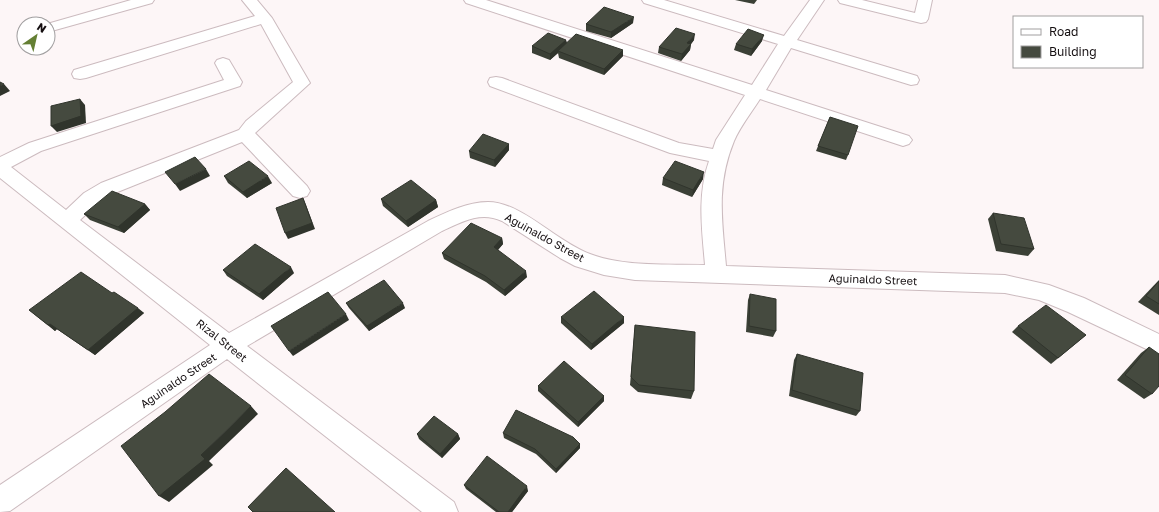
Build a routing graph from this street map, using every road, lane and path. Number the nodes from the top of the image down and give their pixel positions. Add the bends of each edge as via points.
1 (147, 0) edge
2 (249, 0) edge
3 (471, 0) edge
4 (649, 0) edge
5 (817, 0) edge
6 (845, 0) edge
7 (925, 0) edge
8 (265, 18) junction
9 (56, 26) edge
10 (787, 42) junction
11 (223, 63) dead end
12 (80, 74) dead end
13 (911, 80) dead end
14 (496, 82) dead end
15 (755, 93) junction
16 (245, 134) junction
17 (903, 140) dead end
18 (719, 157) junction
19 (0, 165) edge
20 (0, 168) edge
21 (300, 191) dead end
22 (67, 222) junction
23 (716, 274) junction
24 (228, 345) junction
25 (1159, 345) edge
26 (0, 501) edge
27 (444, 512) edge

1 - 9 street
2 - 8 street
3 - 15 street
4 - 10 street
5 - 10 street
6 - 7 street via 921,19
8 - 12 street
8 - 16 street via 302,83 252,124
10 - 13 street
10 - 15 street
11 - 19 street via 234,82 35,147
14 - 18 street via 676,149
15 - 17 street
15 - 18 street via 725,140
16 - 21 street
16 - 22 street via 108,188 92,198
18 - 23 street via 713,176 712,211
20 - 22 street, Rizal Street
22 - 24 street, Rizal Street
23 - 24 street, Aguinaldo Street via 635,271 601,266 576,257 510,216 492,209 466,212 435,226
23 - 25 street, Aguinaldo Street via 1005,284 1041,291
24 - 26 street, Aguinaldo Street
24 - 27 street, Rizal Street

